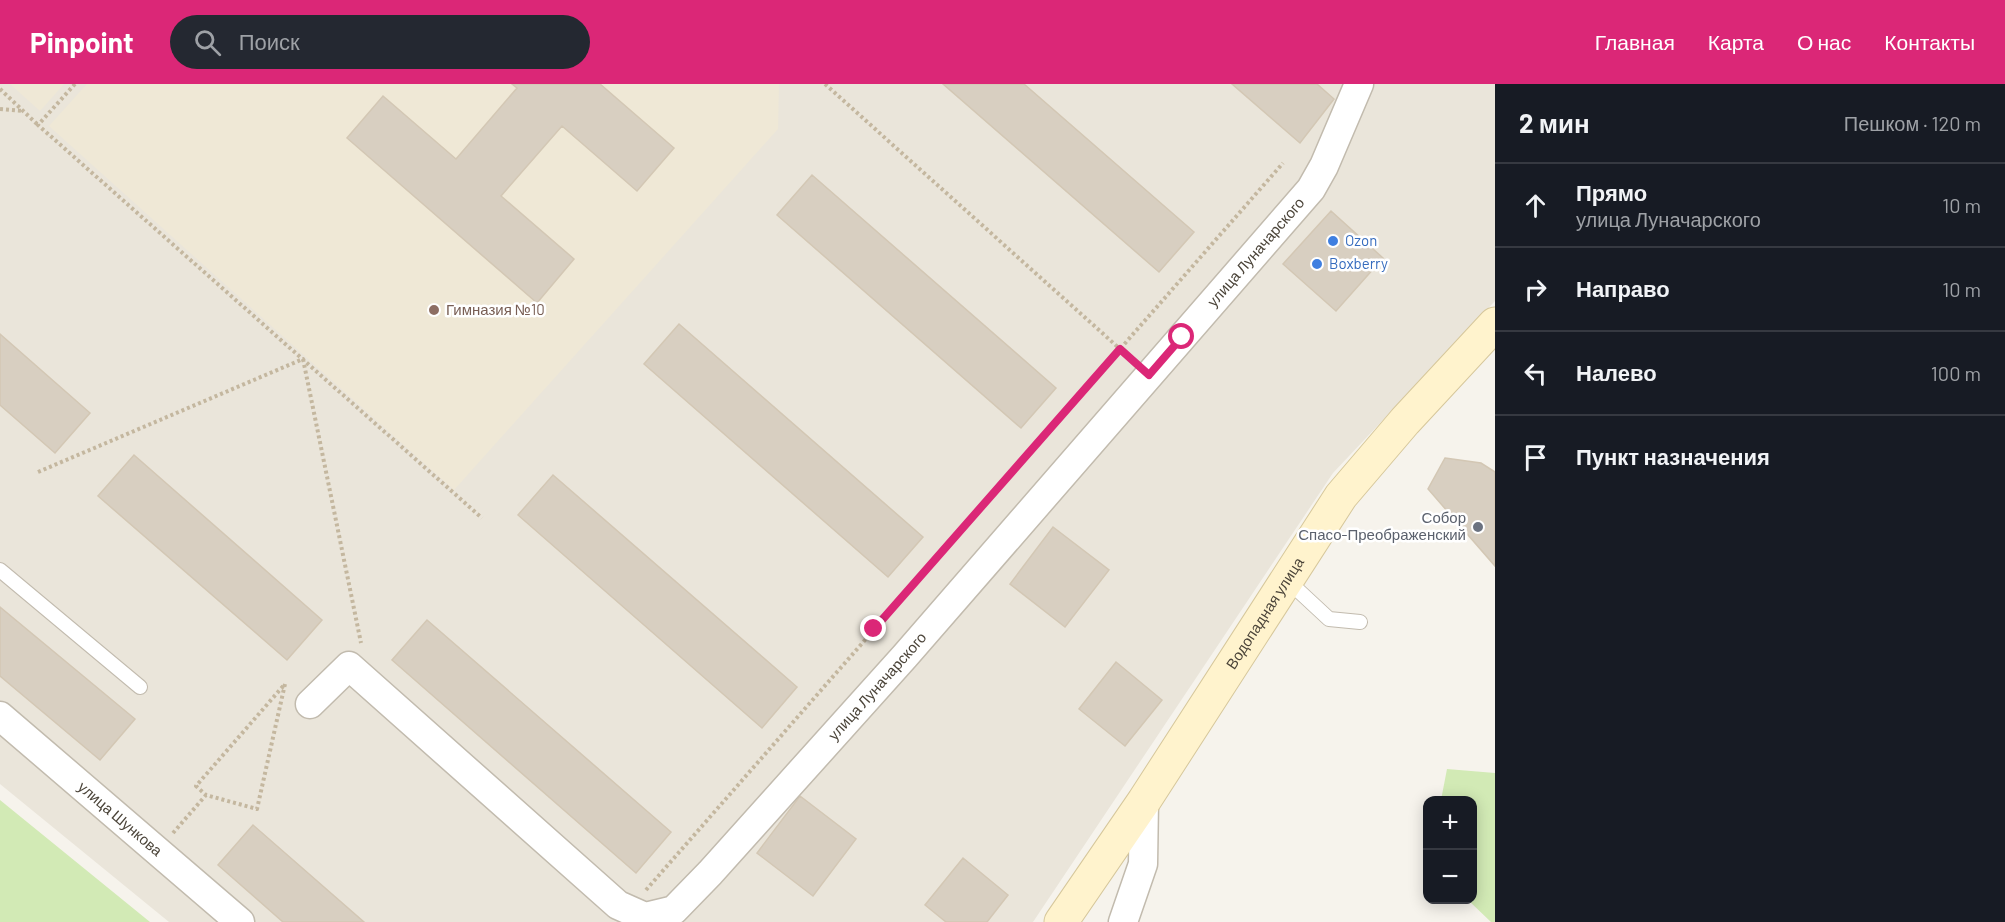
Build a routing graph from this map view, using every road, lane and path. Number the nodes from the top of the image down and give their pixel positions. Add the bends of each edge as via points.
1 (75, 84) edge
2 (825, 84) edge
3 (1359, 84) edge
4 (0, 89) edge
5 (0, 109) edge
6 (24, 111) junction
7 (38, 125) junction
8 (1283, 164) dead end
9 (1495, 324) edge
10 (1120, 349) junction
11 (303, 358) junction
12 (1149, 375) junction
13 (38, 472) dead end
14 (482, 518) dead end
15 (0, 570) edge
16 (1287, 580) junction
17 (1360, 622) dead end
18 (363, 650) dead end
19 (140, 687) dead end
20 (310, 704) dead end
21 (0, 716) edge
22 (206, 795) junction
23 (1144, 801) junction
24 (157, 851) junction
25 (628, 910) junction
26 (240, 922) edge
27 (1061, 922) edge
28 (1123, 922) edge

1 - 7 path
2 - 10 path
3 - 12 street, улица Луначарского via 1311,189
4 - 6 path
5 - 6 path
6 - 7 path
7 - 11 path
8 - 10 path
9 - 16 street, Водопадная улица via 1341,496
10 - 12 path
10 - 25 path
11 - 13 path
11 - 14 path
11 - 18 path
12 - 25 street, улица Луначарского via 905,656 674,910 645,917
15 - 19 lane
16 - 17 lane via 1329,619
16 - 23 street, Водопадная улица
20 - 25 street, улица Луначарского via 349,666
21 - 24 street, улица Шункова
22 - 22 path via 257,809 285,684 196,786
22 - 24 path
23 - 27 street, Водопадная улица
23 - 28 street via 1143,864
24 - 26 street, улица Шункова

